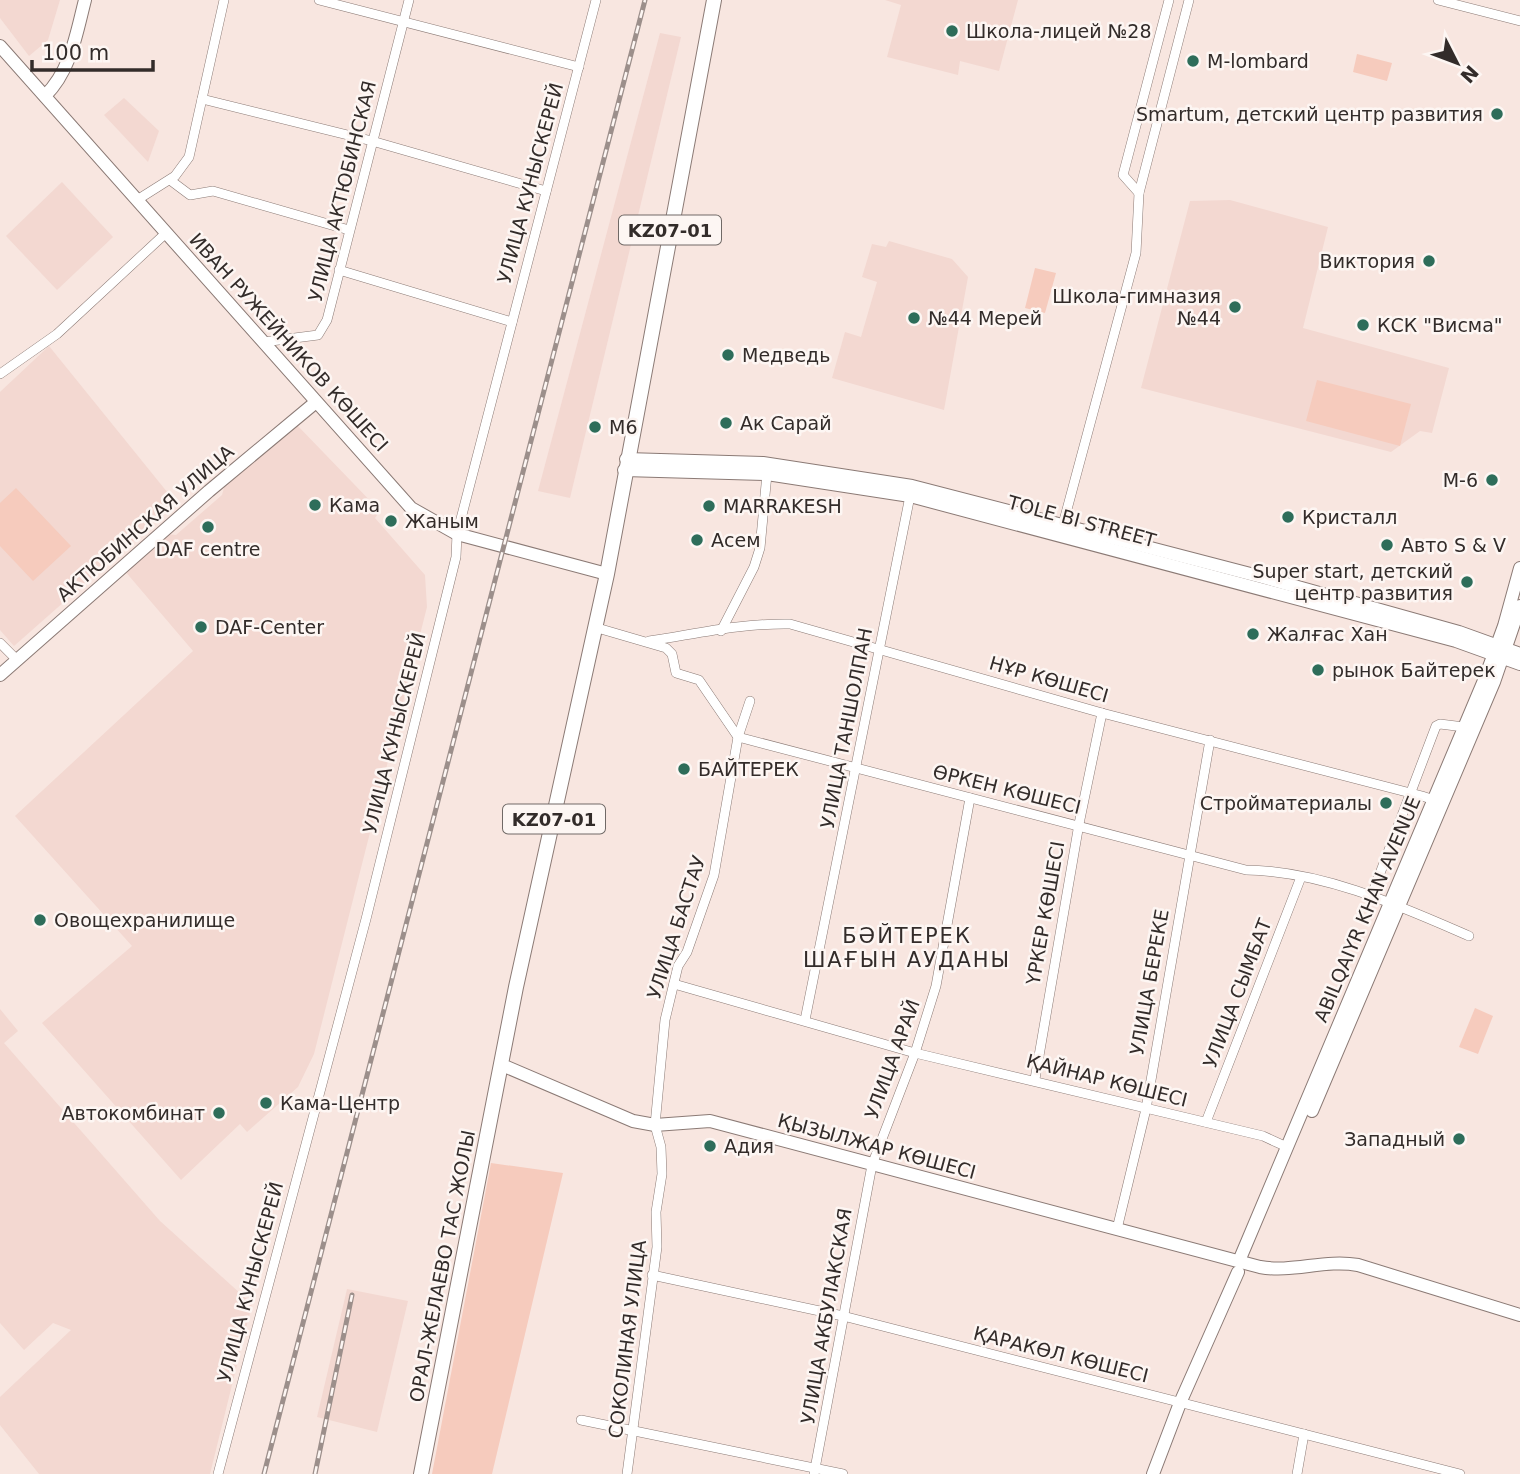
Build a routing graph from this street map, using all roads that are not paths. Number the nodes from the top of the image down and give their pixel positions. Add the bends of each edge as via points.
1 (85, 0) edge
2 (224, 0) edge
3 (318, 0) edge
4 (409, 0) edge
5 (596, 0) edge
6 (714, 0) edge
7 (1169, 0) edge
8 (1189, 0) edge
9 (1438, 0) edge
10 (1520, 21) edge
11 (403, 22) junction
12 (0, 46) edge
13 (579, 67) junction
14 (45, 96) junction
15 (202, 99) junction
16 (372, 141) junction
17 (170, 180) junction
18 (546, 191) junction
19 (1139, 194) junction
20 (137, 200) junction
21 (349, 230) junction
22 (166, 233) junction
23 (339, 270) junction
24 (512, 322) junction
25 (263, 342) junction
26 (0, 374) edge
27 (316, 402) junction
28 (625, 464) junction
29 (768, 474) junction
30 (911, 491) junction
31 (1061, 530) junction
32 (457, 534) junction
33 (1520, 568) edge
34 (607, 574) junction
35 (1520, 606) edge
36 (594, 628) junction
37 (721, 631) junction
38 (0, 643) edge
39 (640, 643) junction
40 (880, 649) junction
41 (1500, 651) junction
42 (1520, 654) edge
43 (17, 660) junction
44 (1520, 664) edge
45 (0, 675) edge
46 (750, 701) dead end
47 (1102, 713) junction
48 (1464, 727) junction
49 (737, 737) junction
50 (1210, 740) junction
51 (857, 770) junction
52 (1410, 793) junction
53 (970, 798) junction
54 (1436, 806) junction
55 (1079, 824) junction
56 (1188, 855) junction
57 (1301, 877) junction
58 (1371, 897) junction
59 (1399, 908) junction
60 (1469, 936) dead end
61 (674, 984) junction
62 (805, 1020) junction
63 (915, 1053) junction
64 (502, 1065) junction
65 (1035, 1079) junction
66 (1146, 1109) junction
67 (1206, 1122) junction
68 (655, 1125) junction
69 (1287, 1147) junction
70 (872, 1165) junction
71 (1116, 1229) junction
72 (1241, 1265) junction
73 (652, 1275) junction
74 (1520, 1315) edge
75 (843, 1316) junction
76 (1180, 1403) junction
77 (581, 1420) dead end
78 (635, 1430) junction
79 (1304, 1434) junction
80 (815, 1471) edge
81 (218, 1474) edge
82 (421, 1474) edge
83 (627, 1474) edge
84 (842, 1474) edge
85 (1153, 1474) edge
86 (1297, 1474) edge
87 (1460, 1474) edge

1 - 14 street via 60,81
2 - 15 street
3 - 11 street
4 - 11 street, УЛИЦА АКТЮБИНСКАЯ
5 - 13 street, УЛИЦА КУНЫСКЕРЕЙ
6 - 28 main road, KZ07-01
7 - 19 street via 1124,174
8 - 19 street
9 - 10 street
11 - 13 street
11 - 16 street, УЛИЦА АКТЮБИНСКАЯ
12 - 14 street, ИВАН РУЖЕЙНИКОВ КӨШЕСІ
13 - 18 street, УЛИЦА КУНЫСКЕРЕЙ
14 - 20 street, ИВАН РУЖЕЙНИКОВ КӨШЕСІ
15 - 16 street
15 - 17 street via 189,157
16 - 18 street
16 - 21 street, УЛИЦА АКТЮБИНСКАЯ
17 - 20 street
17 - 21 street via 190,195 213,191
18 - 24 street, УЛИЦА КУНЫСКЕРЕЙ
19 - 31 street via 1136,253
20 - 22 street, ИВАН РУЖЕЙНИКОВ КӨШЕСІ
21 - 23 street, УЛИЦА АКТЮБИНСКАЯ
22 - 25 street, ИВАН РУЖЕЙНИКОВ КӨШЕСІ
22 - 26 street via 57,334
23 - 24 street
23 - 25 street, УЛИЦА АКТЮБИНСКАЯ via 327,320 318,335
24 - 32 street, УЛИЦА КУНЫСКЕРЕЙ
25 - 27 street, ИВАН РУЖЕЙНИКОВ КӨШЕСІ
27 - 32 street, ИВАН РУЖЕЙНИКОВ КӨШЕСІ via 411,508
27 - 43 street, АКТЮБИНСКАЯ УЛИЦА
28 - 29 street, TOLE BI STREET
28 - 30 street, TOLE BI STREET via 763,463
28 - 34 main road, KZ07-01
29 - 30 street, TOLE BI STREET
29 - 37 street via 760,548
30 - 31 street, TOLE BI STREET
30 - 40 street, УЛИЦА ТАНШОЛПАН
31 - 41 street, TOLE BI STREET via 1459,632
32 - 34 street, ИВАН РУЖЕЙНИКОВ КӨШЕСІ
32 - 81 street, УЛИЦА КУНЫСКЕРЕЙ via 456,557 366,919
33 - 41 street, ABILQAIYR KHAN AVENUE
34 - 36 main road, KZ07-01
35 - 41 street, ABILQAIYR KHAN AVENUE
36 - 39 street
36 - 64 main road, KZ07-01
37 - 39 street, НҰР КӨШЕСІ
37 - 40 street, НҰР КӨШЕСІ via 749,623 790,624
38 - 43 street
39 - 49 street via 673,653 676,673 699,680
40 - 47 street, НҰР КӨШЕСІ
40 - 51 street, УЛИЦА ТАНШОЛПАН
41 - 42 street
41 - 44 street, TOLE BI STREET
41 - 48 street, ABILQAIYR KHAN AVENUE
41 - 54 street, ABILQAIYR KHAN AVENUE
43 - 45 street, АКТЮБИНСКАЯ УЛИЦА
46 - 49 street, УЛИЦА БАСТАУ
47 - 50 street, НҰР КӨШЕСІ
47 - 55 street, ҮРКЕР КӨШЕСІ
48 - 52 street via 1436,726
48 - 54 street, ABILQAIYR KHAN AVENUE
49 - 51 street, ӨРКЕН КӨШЕСІ
49 - 61 street, УЛИЦА БАСТАУ via 714,875
50 - 52 street, НҰР КӨШЕСІ
50 - 56 street, УЛИЦА БЕРЕКЕ
51 - 53 street, ӨРКЕН КӨШЕСІ
51 - 62 street, УЛИЦА ТАНШОЛПАН
52 - 54 street, НҰР КӨШЕСІ
52 - 58 street
53 - 55 street, ӨРКЕН КӨШЕСІ
53 - 63 street, УЛИЦА АРАЙ via 936,986
54 - 59 street, ABILQAIYR KHAN AVENUE
55 - 56 street, ӨРКЕН КӨШЕСІ
55 - 65 street, ҮРКЕР КӨШЕСІ
56 - 57 street, ӨРКЕН КӨШЕСІ via 1246,870
56 - 66 street, УЛИЦА БЕРЕКЕ
57 - 58 street, ӨРКЕН КӨШЕСІ
57 - 67 street, УЛИЦА СЫМБАТ
58 - 59 street, ӨРКЕН КӨШЕСІ
59 - 60 street, ӨРКЕН КӨШЕСІ
59 - 69 street, ABILQAIYR KHAN AVENUE
59 - 72 street, ABILQAIYR KHAN AVENUE
61 - 62 street, ҚАЙНАР КӨШЕСІ
61 - 68 street, УЛИЦА БАСТАУ via 659,1065
62 - 63 street, ҚАЙНАР КӨШЕСІ
63 - 65 street, ҚАЙНАР КӨШЕСІ
63 - 70 street, УЛИЦА АРАЙ
64 - 68 street, ҚЫЗЫЛЖАР КӨШЕСІ via 633,1121
64 - 82 main road, ОРАЛ-ЖЕЛАЕВО ТАС ЖОЛЫ / KZ07-01
65 - 66 street, ҚАЙНАР КӨШЕСІ
66 - 67 street, ҚАЙНАР КӨШЕСІ
66 - 71 street, УЛИЦА БЕРЕКЕ
67 - 69 street, ҚАЙНАР КӨШЕСІ
68 - 70 street, ҚЫЗЫЛЖАР КӨШЕСІ via 710,1121
68 - 73 street, СОКОЛИНАЯ УЛИЦА via 662,1174
69 - 72 street, ABILQAIYR KHAN AVENUE
70 - 71 street, ҚЫЗЫЛЖАР КӨШЕСІ
70 - 75 street, УЛИЦА АКБУЛАКСКАЯ
71 - 72 street, ҚЫЗЫЛЖАР КӨШЕСІ
72 - 74 street, ҚЫЗЫЛЖАР КӨШЕСІ via 1277,1270 1343,1262
72 - 76 street
73 - 75 street, ҚАРАКӨЛ КӨШЕСІ
73 - 78 street, СОКОЛИНАЯ УЛИЦА
75 - 76 street, ҚАРАКӨЛ КӨШЕСІ
75 - 80 street, УЛИЦА АКБУЛАКСКАЯ
76 - 79 street, ҚАРАКӨЛ КӨШЕСІ
76 - 85 street
77 - 78 street
78 - 80 street
78 - 83 street, СОКОЛИНАЯ УЛИЦА
79 - 86 street
79 - 87 street, ҚАРАКӨЛ КӨШЕСІ
80 - 84 street

